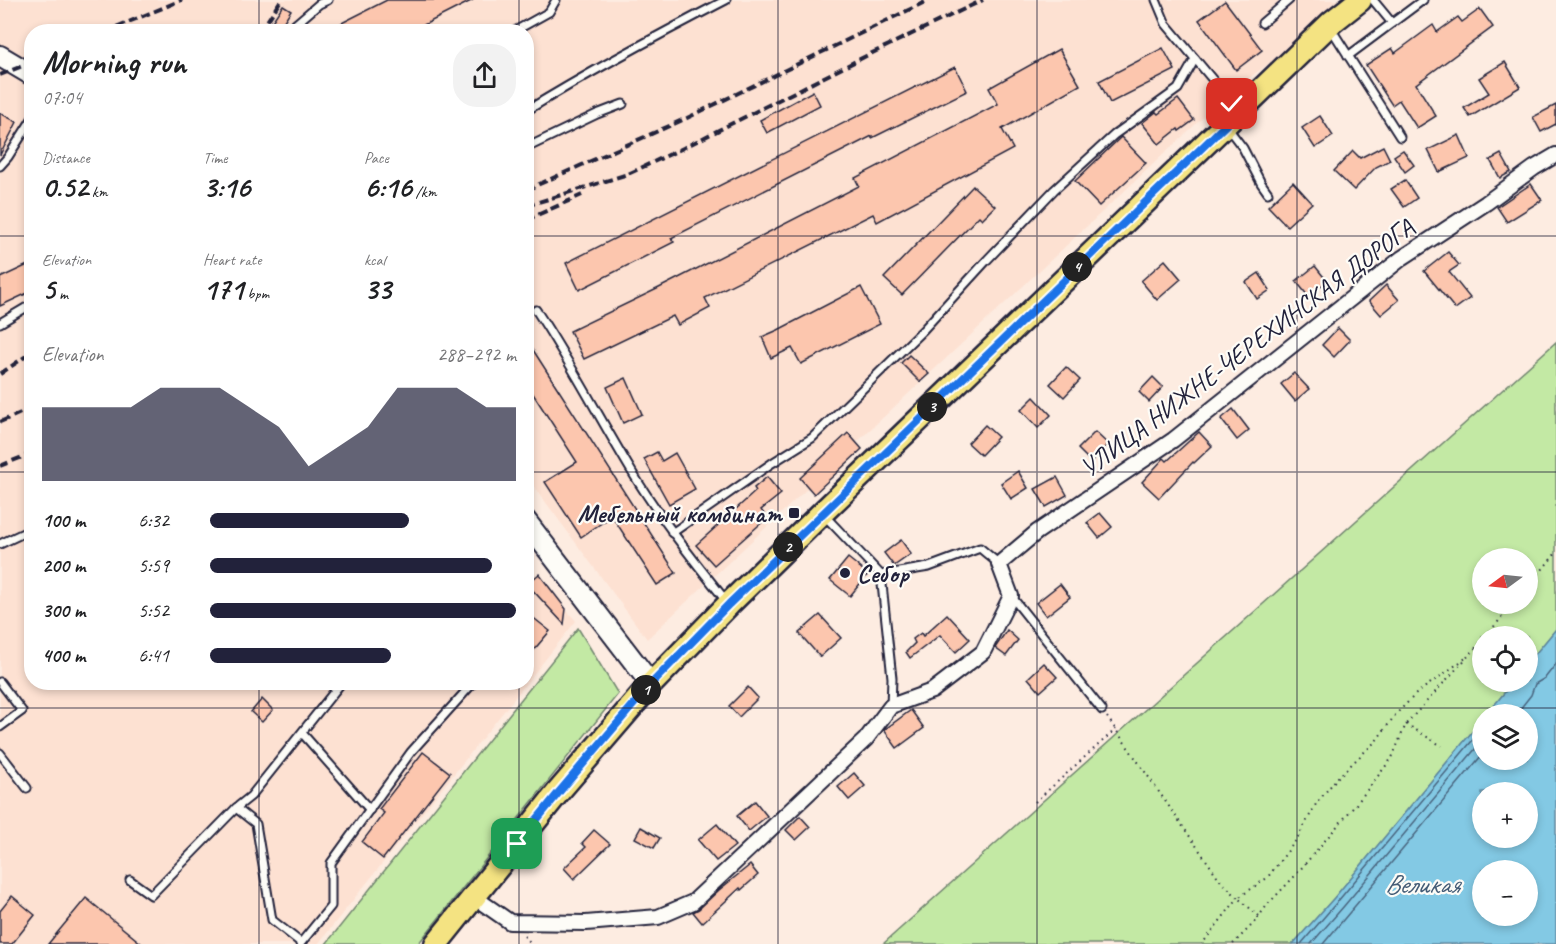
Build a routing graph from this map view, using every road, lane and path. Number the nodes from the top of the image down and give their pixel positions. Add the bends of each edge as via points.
1 (328, 0) edge
2 (556, 0) edge
3 (726, 0) edge
4 (1156, 0) edge
5 (1289, 0) edge
6 (1360, 0) edge
7 (1373, 0) edge
8 (1423, 0) edge
9 (1262, 23) dead end
10 (1392, 23) junction
11 (296, 24) edge
12 (527, 24) edge
13 (1329, 25) junction
14 (0, 56) edge
15 (1348, 56) junction
16 (1195, 59) junction
17 (24, 70) edge
18 (623, 104) dead end
19 (534, 106) edge
20 (1232, 118) junction
21 (24, 132) edge
22 (1400, 137) dead end
23 (534, 144) edge
24 (1556, 155) edge
25 (0, 166) edge
26 (1268, 193) dead end
27 (24, 309) edge
28 (536, 310) dead end
29 (0, 323) edge
30 (822, 513) junction
31 (534, 531) edge
32 (672, 532) junction
33 (24, 533) edge
34 (0, 544) edge
35 (1556, 553) edge
36 (999, 564) junction
37 (881, 575) junction
38 (1538, 575) edge
39 (1011, 596) junction
40 (729, 604) junction
41 (1505, 614) edge
42 (1494, 626) edge
43 (1471, 654) joint
44 (0, 682) edge
45 (651, 684) junction
46 (336, 690) edge
47 (467, 690) edge
48 (891, 706) junction
49 (1102, 710) joint
50 (1406, 724) junction
51 (0, 727) edge
52 (1116, 729) junction
53 (302, 733) junction
54 (1442, 746) dead end
55 (0, 753) edge
56 (27, 788) dead end
57 (1035, 802) dead end
58 (236, 808) junction
59 (370, 810) junction
60 (130, 880) dead end
61 (474, 897) junction
62 (1238, 898) junction
63 (1259, 916) junction
64 (300, 943) edge
65 (440, 943) edge
66 (1202, 944) edge
67 (1233, 944) edge

1 - 11 lane
2 - 12 lane via 549,12
3 - 19 lane
4 - 16 lane via 1166,24
5 - 9 lane
6 - 13 main road
7 - 10 lane
8 - 10 lane
10 - 15 lane
13 - 15 lane
13 - 20 main road
14 - 17 street
15 - 22 lane
16 - 20 lane
16 - 32 lane via 1178,88 1114,135 1054,190 923,330 812,438
18 - 23 lane
20 - 26 lane
20 - 30 main road
21 - 25 lane
24 - 36 street, УЛИЦА НИЖНЕ-ЧЕРЕХИНСКАЯ ДОРОГА via 1402,258 1173,440 1036,532
27 - 29 lane
28 - 32 lane
30 - 37 lane
30 - 40 main road
31 - 45 street
32 - 40 lane
33 - 34 lane
35 - 38 path
36 - 37 lane via 980,548 929,567
36 - 39 street
37 - 48 lane via 892,678
39 - 48 street via 983,652 932,691
39 - 49 lane
40 - 45 main road
41 - 42 path
43 - 50 path
43 - 62 path via 1417,693 1396,714 1316,804 1297,839 1268,878
44 - 51 lane via 22,711
45 - 61 main road
46 - 53 lane
47 - 59 lane via 411,752
48 - 61 street via 866,739 693,902 658,917 586,923 510,922
49 - 52 path
50 - 54 path
50 - 63 path via 1392,758
52 - 57 path
52 - 62 path via 1220,880
53 - 58 lane via 251,796
53 - 59 lane
55 - 56 lane
58 - 60 lane via 151,895
58 - 64 lane via 256,825 272,920
59 - 64 lane via 331,863 331,906
61 - 65 main road
62 - 63 path
62 - 66 path
63 - 67 path

